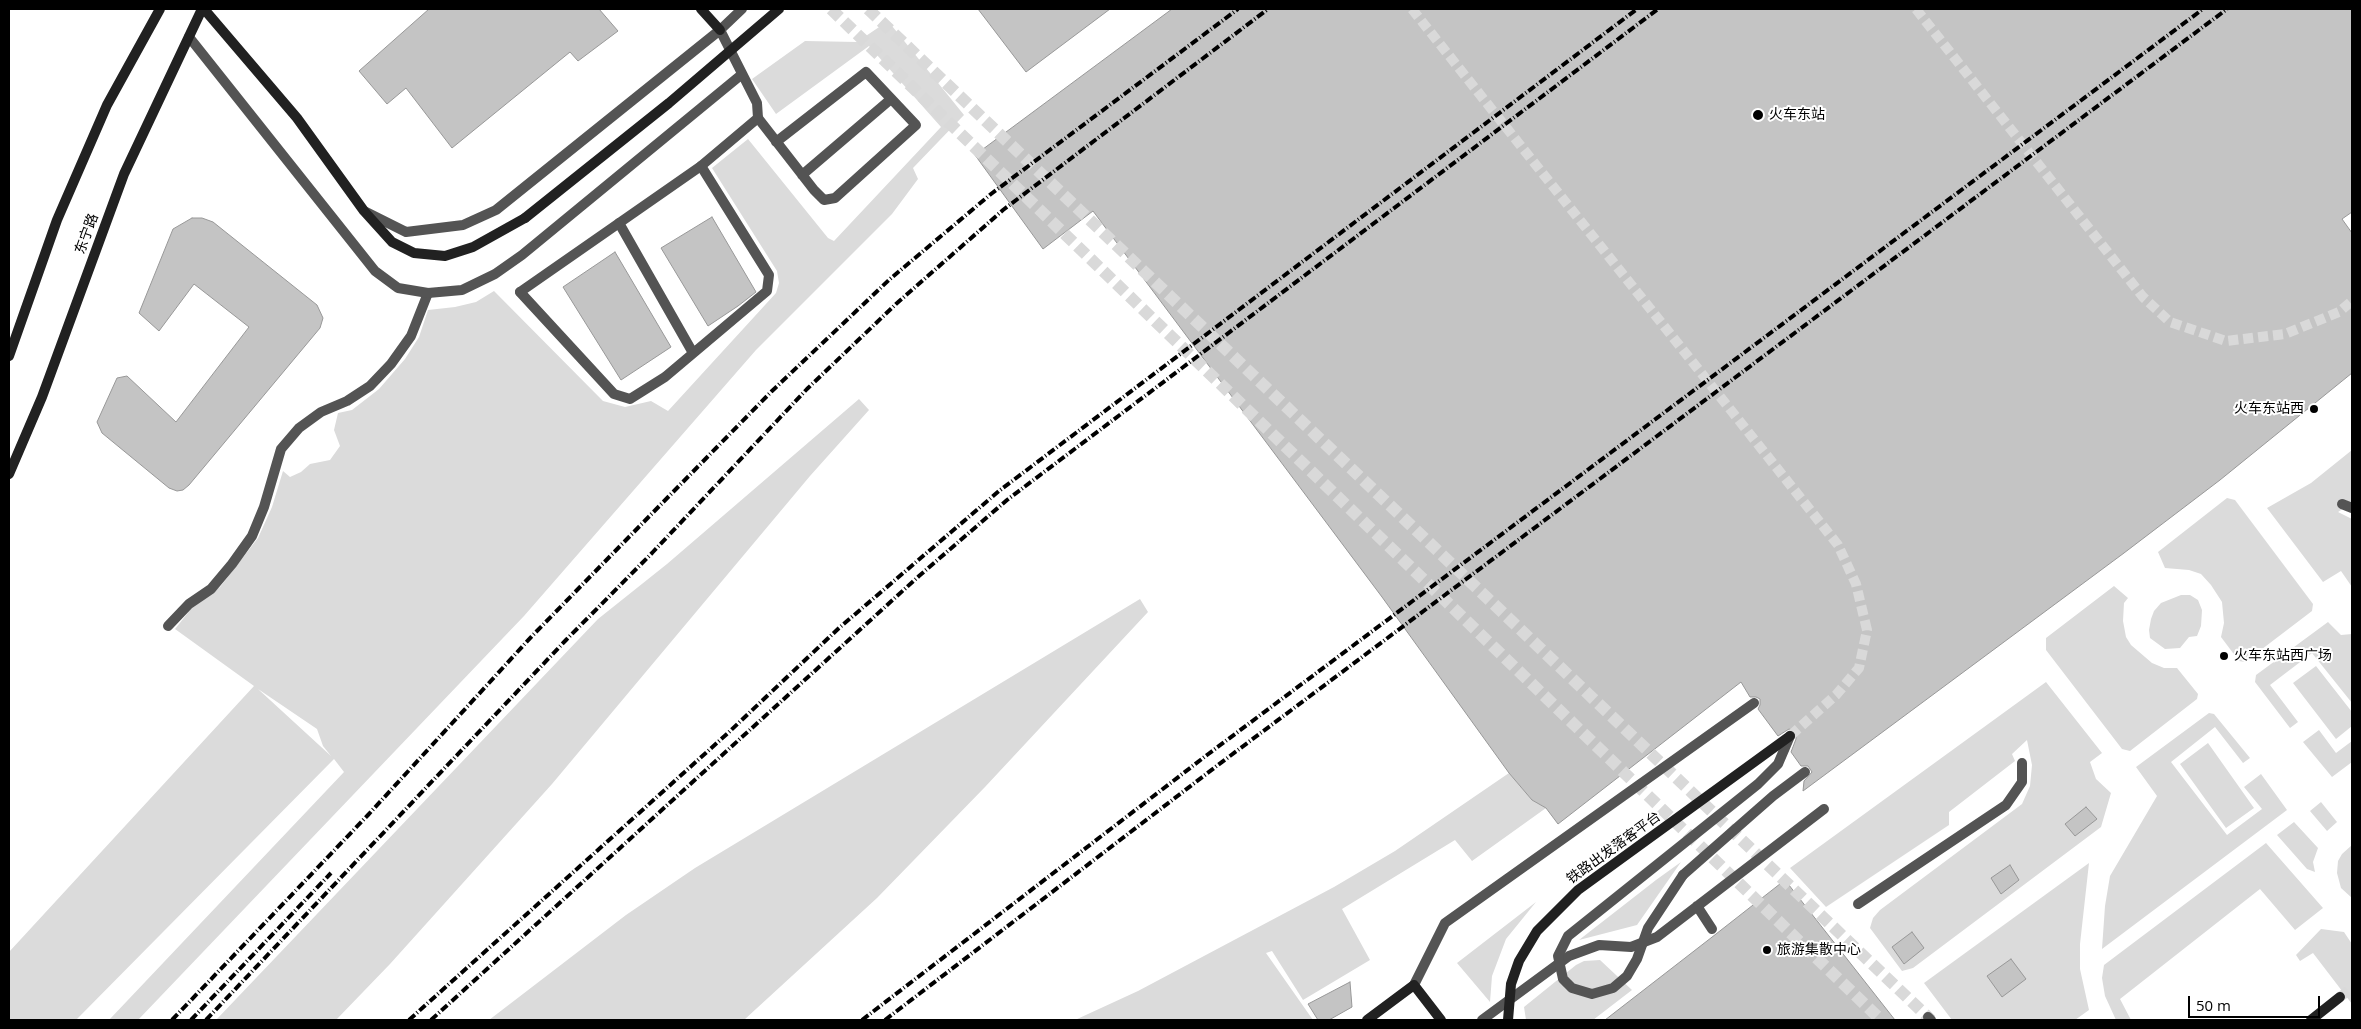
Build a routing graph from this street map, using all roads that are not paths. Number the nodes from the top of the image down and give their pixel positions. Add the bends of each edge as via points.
1 (160, 9) edge
2 (203, 9) edge
3 (701, 9) edge
4 (742, 9) edge
5 (779, 9) edge
6 (720, 30) junction
7 (189, 37) junction
8 (741, 76) junction
9 (891, 99) junction
10 (758, 118) junction
11 (776, 142) junction
12 (701, 166) junction
13 (802, 175) junction
14 (364, 211) junction
15 (619, 223) junction
16 (428, 293) junction
17 (693, 353) junction
18 (9, 356) edge
19 (9, 474) edge
20 (2342, 504) dead end
21 (2352, 508) edge
22 (168, 626) dead end
23 (1754, 703) dead end
24 (1790, 736) joint
25 (2022, 763) dead end
26 (1805, 772) dead end
27 (1824, 809) dead end
28 (1858, 904) dead end
29 (1697, 906) junction
30 (1712, 929) dead end
31 (1414, 985) junction
32 (2340, 997) tunnel mouth
33 (1367, 1020) edge
34 (1441, 1020) edge
35 (1482, 1020) edge
36 (1508, 1020) edge
37 (2311, 1020) edge

1 - 18 main road via 107,105 57,220
2 - 7 main road, 东宁路
2 - 14 main road via 297,118
3 - 6 main road
4 - 6 street
5 - 14 main road, bridge via 526,218 473,247 445,256 414,253 392,242
6 - 8 street
6 - 14 street via 496,210 464,225 406,232
7 - 16 street via 375,271 398,288
7 - 19 main road, 东宁路 via 124,174 42,397
8 - 10 street via 757,103
8 - 16 street via 495,274 462,290
9 - 11 street via 866,72
9 - 13 street
9 - 13 street via 916,125 835,198 824,200
10 - 11 street
10 - 12 street
11 - 13 street
12 - 15 street
12 - 17 street via 769,275 767,291
15 - 17 street
15 - 17 street via 520,292 614,394 630,399 666,377
16 - 22 street via 411,336 391,364 370,386 321,412 299,428 281,449 252,536 211,589 189,604
20 - 21 street
23 - 31 street via 1445,923
24 - 26 street, bridge via 1778,764 1758,784 1568,936 1558,956 1563,980 1572,988 1592,994 1613,988 1627,976 1648,928 1683,875
24 - 36 main road, 铁路出发落客平台, bridge via 1571,897 1537,931 1519,961 1511,984
25 - 28 street via 2022,782 2006,805
27 - 29 street
29 - 30 street
29 - 35 street via 1657,937 1631,947 1599,945 1569,956
31 - 33 main road
31 - 34 main road
32 - 37 main road

